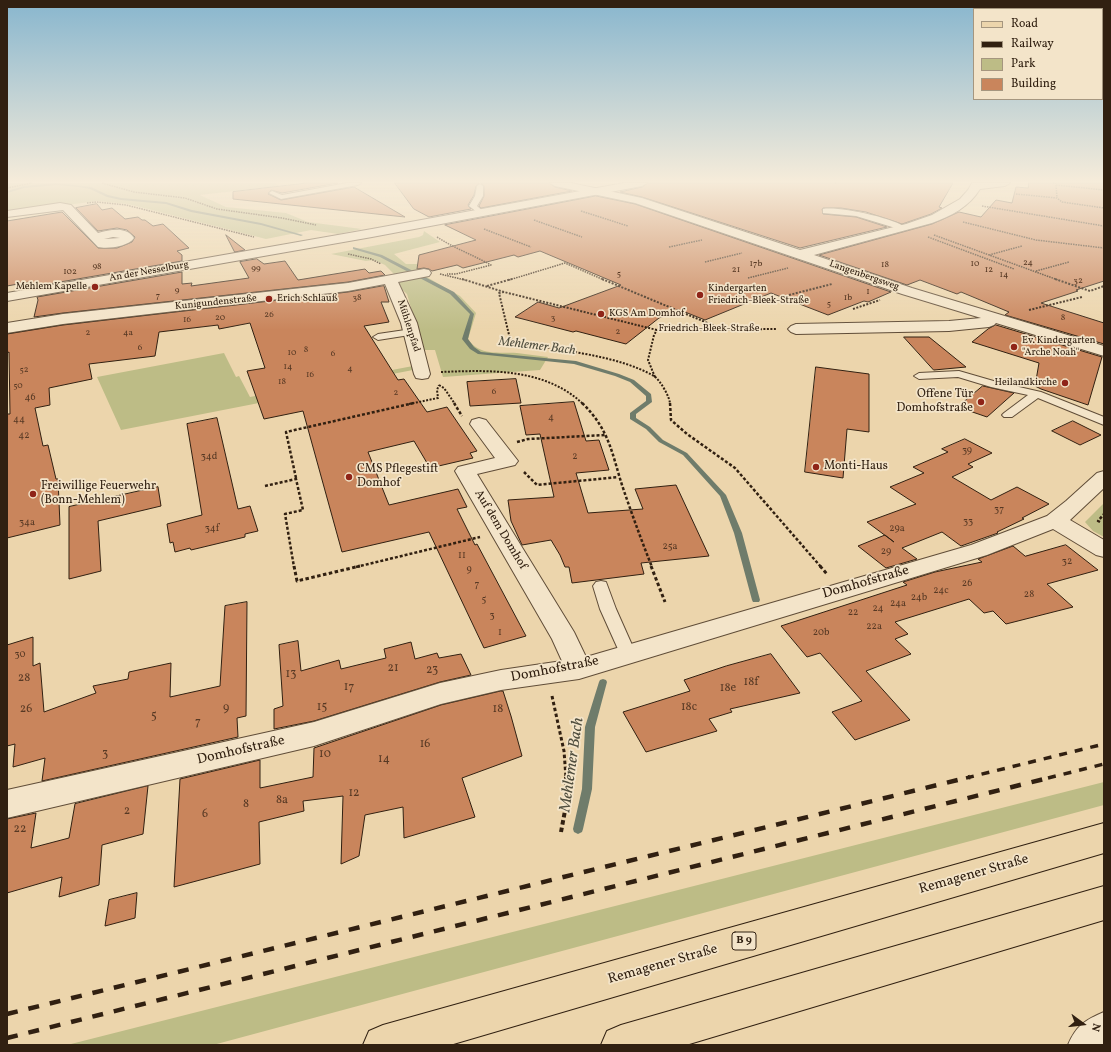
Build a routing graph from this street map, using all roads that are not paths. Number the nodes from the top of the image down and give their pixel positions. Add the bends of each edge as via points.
1 (91, 232) edge
2 (375, 232) edge
3 (735, 232) edge
4 (886, 232) edge
5 (96, 237) dead end
6 (801, 254) junction
7 (424, 273) road end
8 (390, 280) junction
9 (7, 297) edge
10 (995, 319) junction
11 (7, 328) edge
12 (796, 329) road end
13 (412, 332) junction
14 (378, 337) dead end
15 (1104, 351) edge
16 (422, 374) road end
17 (919, 376) dead end
18 (1036, 394) junction
19 (1008, 415) dead end
20 (1104, 421) edge
21 (479, 424) road end
22 (1104, 477) edge
23 (1055, 520) junction
24 (1104, 550) edge
25 (600, 586) dead end
26 (628, 654) junction
27 (579, 668) junction
28 (7, 804) edge
29 (1104, 838) edge
30 (1104, 903) edge
31 (1104, 1031) edge
32 (383, 1045) edge
33 (621, 1045) edge
34 (1088, 1045) edge

1 - 5 street
2 - 9 street, An der Nesselburg
3 - 6 street, Langenbergsweg
4 - 6 street
6 - 10 street, Langenbergsweg
7 - 8 street, Kunigundenstraße
8 - 11 street, Kunigundenstraße via 289,295 63,319
8 - 13 street, Mühlenpfad
10 - 12 street via 949,326
10 - 15 street, Langenbergsweg
13 - 14 lane
13 - 16 street, Mühlenpfad
17 - 18 lane via 959,374
18 - 19 lane
18 - 20 lane
21 - 27 street, Auf dem Domhof via 502,454 465,472 565,639
22 - 23 street, Domhofstraße via 1074,506
23 - 24 street
23 - 26 street, Domhofstraße via 979,550
25 - 26 lane
26 - 27 street, Domhofstraße
27 - 28 street, Domhofstraße via 501,680 440,694 314,734
29 - 32 main road, Remagener Straße / B 9
30 - 33 main road
31 - 34 street

